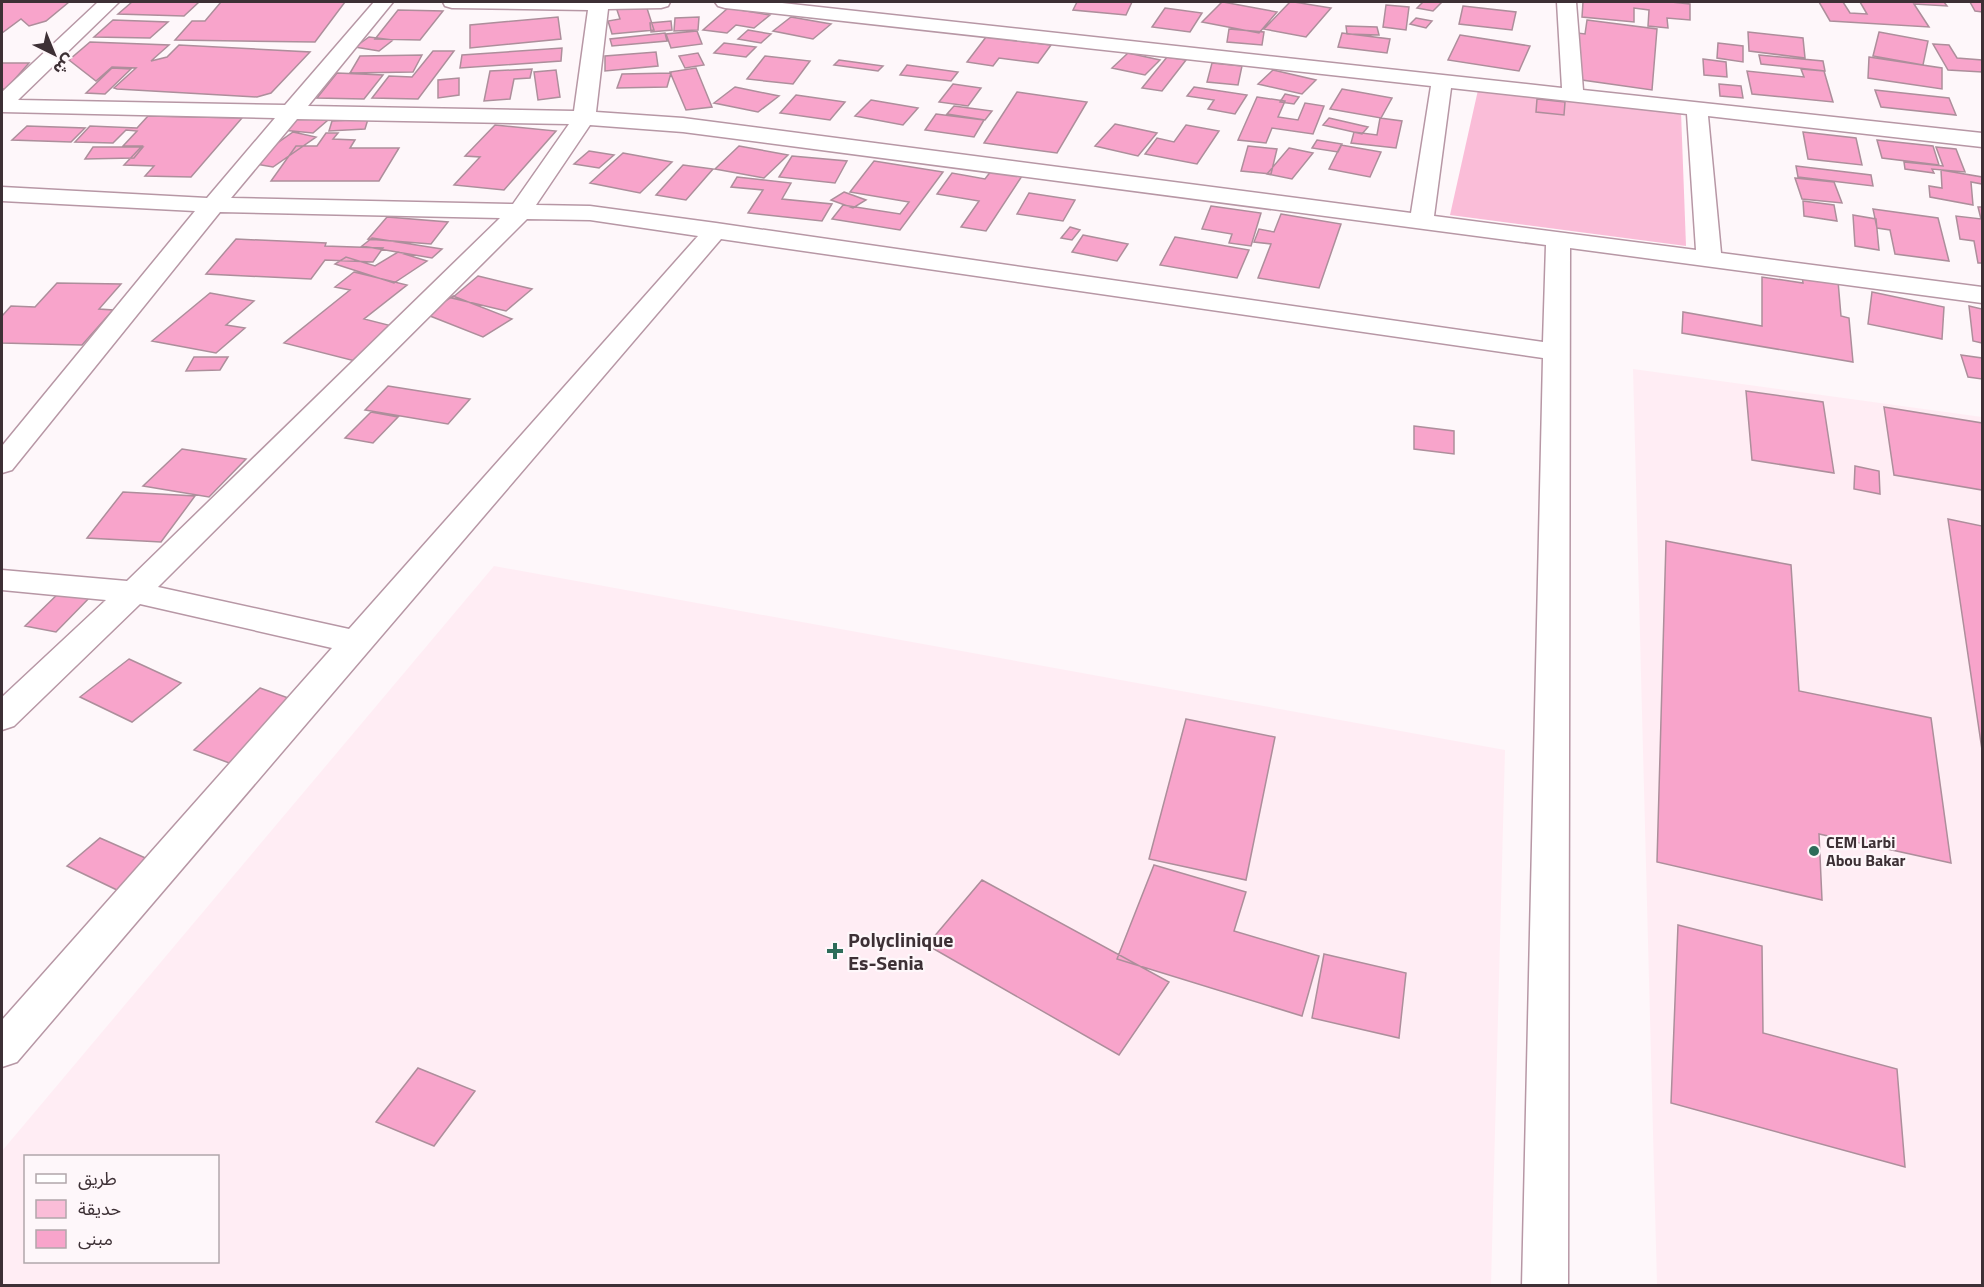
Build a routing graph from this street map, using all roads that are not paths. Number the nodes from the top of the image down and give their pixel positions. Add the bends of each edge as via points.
1 (110, 2) edge
2 (384, 2) edge
3 (452, 2) edge
4 (661, 2) edge
5 (725, 2) edge
6 (1567, 2) edge
7 (599, 3) edge
8 (1442, 80) junction
9 (1573, 94) junction
10 (2, 105) edge
11 (1697, 108) junction
12 (290, 112) junction
13 (584, 118) junction
14 (1983, 140) edge
15 (2, 194) edge
16 (213, 205) junction
17 (519, 213) junction
18 (1421, 223) junction
19 (716, 230) junction
20 (1558, 240) junction
21 (1709, 260) junction
22 (1983, 295) edge
23 (1557, 352) junction
24 (2, 464) edge
25 (2, 580) edge
26 (134, 592) junction
27 (357, 642) junction
28 (2, 717) edge
29 (2, 1049) edge
30 (1545, 1286) edge

1 - 10 street
2 - 12 street
3 - 7 street
4 - 7 street
5 - 8 street
6 - 9 street
7 - 13 street
8 - 9 street
8 - 18 street
9 - 11 street
10 - 12 street
11 - 14 street
11 - 21 street
12 - 13 street
12 - 16 street
13 - 17 street
13 - 18 street via 684,125
15 - 16 street
16 - 17 street
16 - 24 street
17 - 19 street via 590,213
17 - 26 street
18 - 20 street
19 - 23 street
19 - 27 street
20 - 21 street
20 - 23 street
21 - 22 street
23 - 30 street
25 - 26 street
26 - 27 street
26 - 28 street
27 - 29 street

